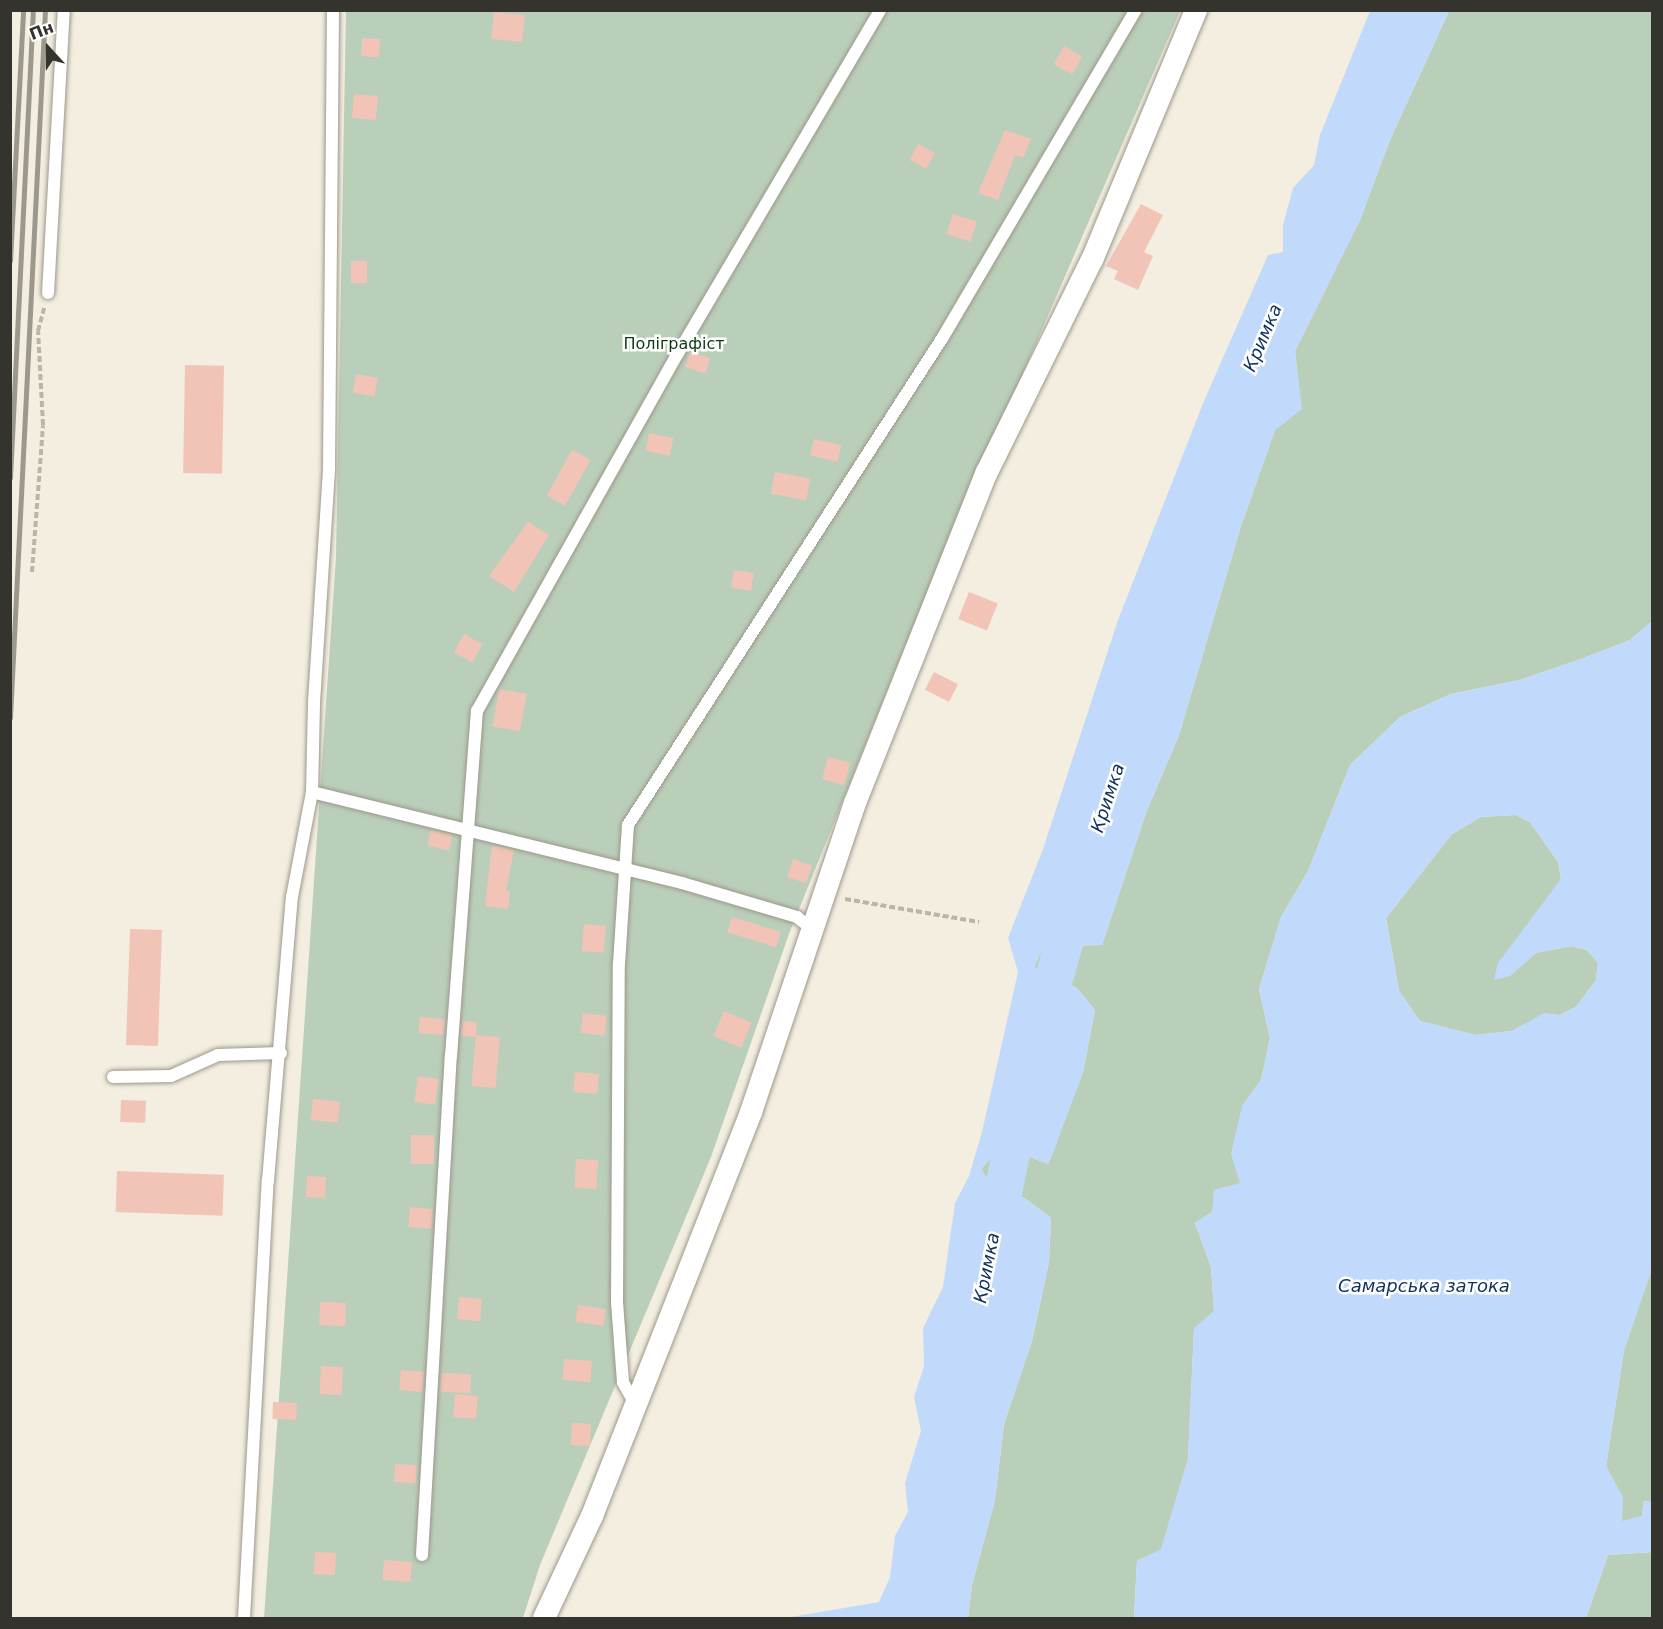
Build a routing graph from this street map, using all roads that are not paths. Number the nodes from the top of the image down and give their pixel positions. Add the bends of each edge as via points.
1 (64, 10) edge
2 (333, 10) edge
3 (880, 10) edge
4 (1136, 10) edge
5 (1196, 10) edge
6 (48, 293) road end
7 (312, 792) junction
8 (466, 830) junction
9 (625, 869) junction
10 (812, 929) junction
11 (281, 1053) junction
12 (113, 1077) dead end
13 (635, 1404) junction
14 (422, 1555) dead end
15 (244, 1618) edge
16 (544, 1618) edge

1 - 6 lane
2 - 7 lane via 329,467
3 - 8 lane via 492,680 477,711
4 - 9 lane via 943,337 628,825
5 - 10 street via 1092,260 987,472 855,803
7 - 8 lane
7 - 11 lane via 292,897
8 - 9 lane
8 - 14 lane
9 - 10 lane via 797,917
9 - 13 lane via 619,964 617,1303 624,1382
10 - 13 street via 751,1112
11 - 12 lane via 219,1055 171,1076
11 - 15 lane via 268,1181
13 - 16 street via 592,1516

